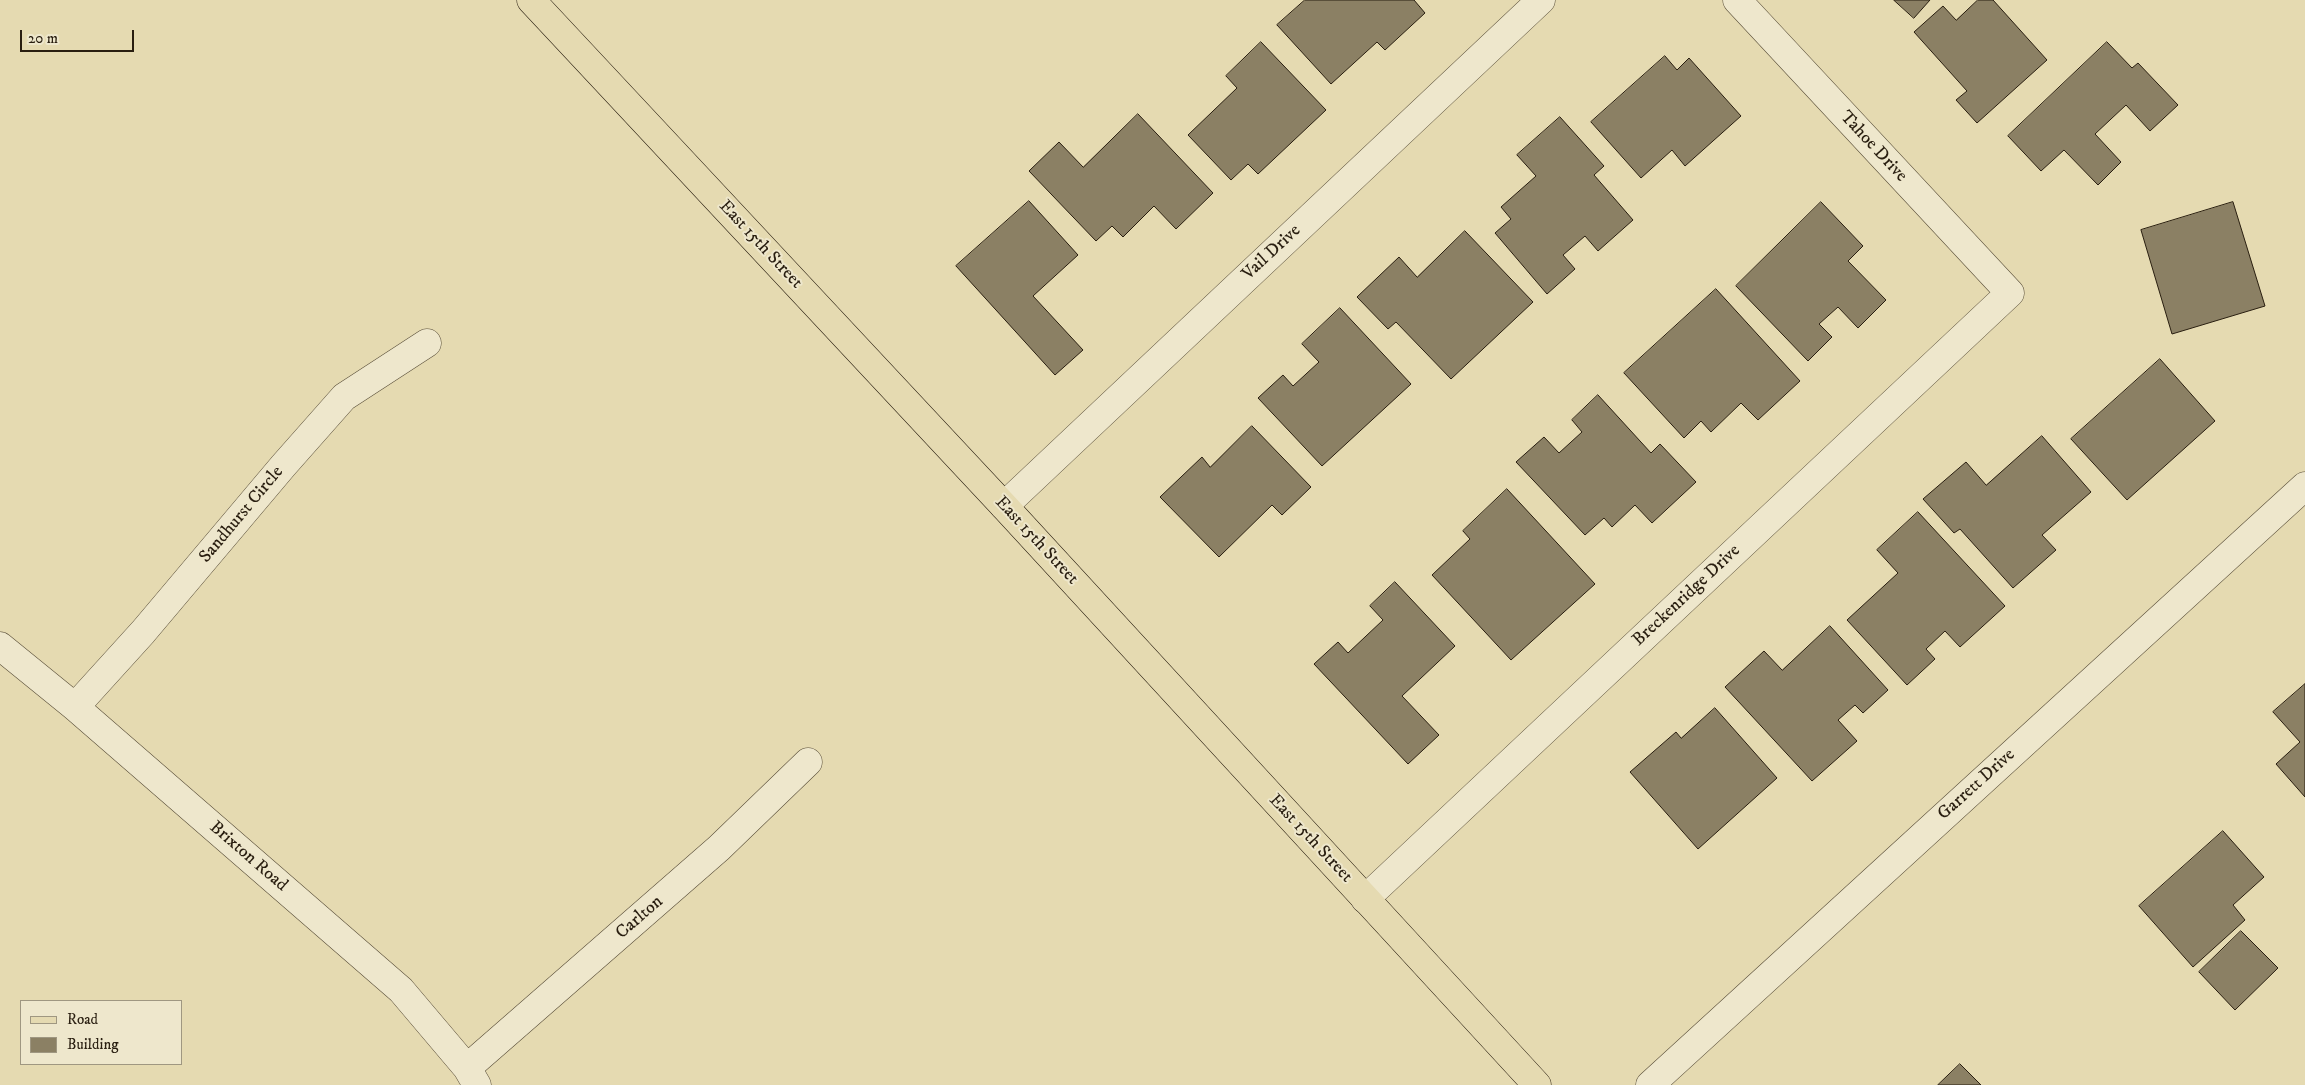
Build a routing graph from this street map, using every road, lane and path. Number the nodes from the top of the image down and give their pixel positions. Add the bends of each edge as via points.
1 (532, 0) edge
2 (1541, 0) edge
3 (1737, 0) edge
4 (2010, 293) joint
5 (427, 343) dead end
6 (2305, 486) edge
7 (1004, 506) junction
8 (0, 646) edge
9 (75, 707) junction
10 (808, 762) dead end
11 (1365, 899) junction
12 (472, 1076) edge
13 (1537, 1085) edge
14 (1650, 1085) edge

1 - 7 main road, East 15th Street
2 - 7 street, Vail Drive
3 - 4 street, Tahoe Drive
4 - 11 street, Breckenridge Drive
5 - 9 street, Sandhurst Circle via 344,397
6 - 14 street, Garrett Drive
7 - 11 main road, East 15th Street
8 - 9 street, Brixton Road
9 - 12 street, Brixton Road via 401,990
10 - 12 street, Carlton via 720,848
11 - 13 main road, East 15th Street

